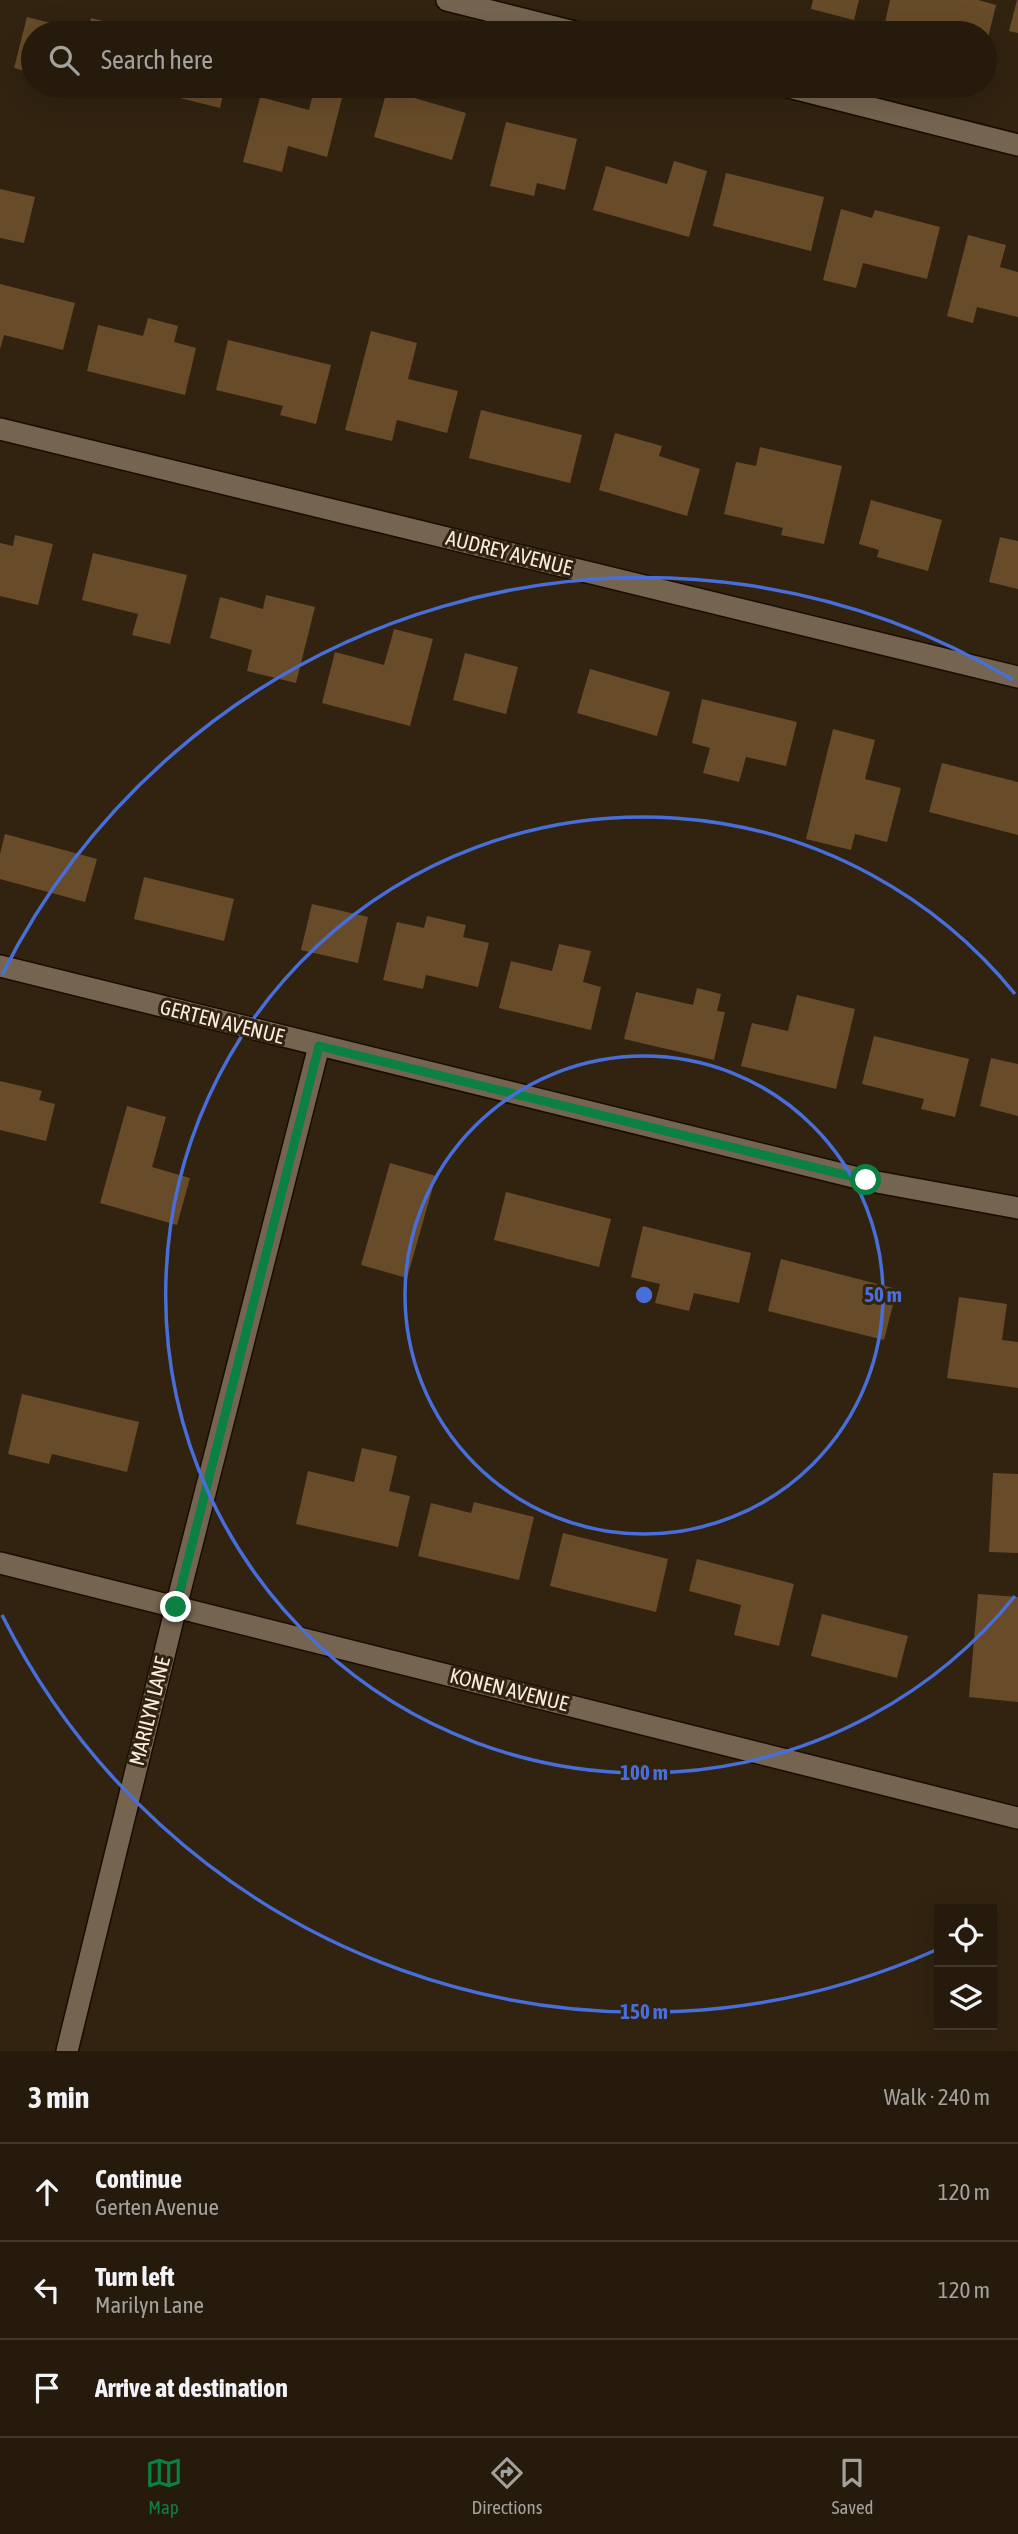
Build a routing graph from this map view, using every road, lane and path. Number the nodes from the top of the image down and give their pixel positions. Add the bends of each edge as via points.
1 (447, 0) edge
2 (530, 21) edge
3 (832, 98) edge
4 (1018, 145) edge
5 (0, 429) edge
6 (1018, 677) edge
7 (0, 966) edge
8 (319, 1046) junction
9 (1018, 1208) edge
10 (0, 1563) edge
11 (176, 1607) junction
12 (1018, 1818) edge
13 (67, 2051) edge

1 - 2 street
3 - 4 street
5 - 6 street, AUDREY AVENUE
7 - 8 street, GERTEN AVENUE
8 - 9 street, GERTEN AVENUE via 866,1180
8 - 11 street, MARILYN LANE
10 - 11 street, KONEN AVENUE
11 - 12 street, KONEN AVENUE
11 - 13 street, MARILYN LANE

